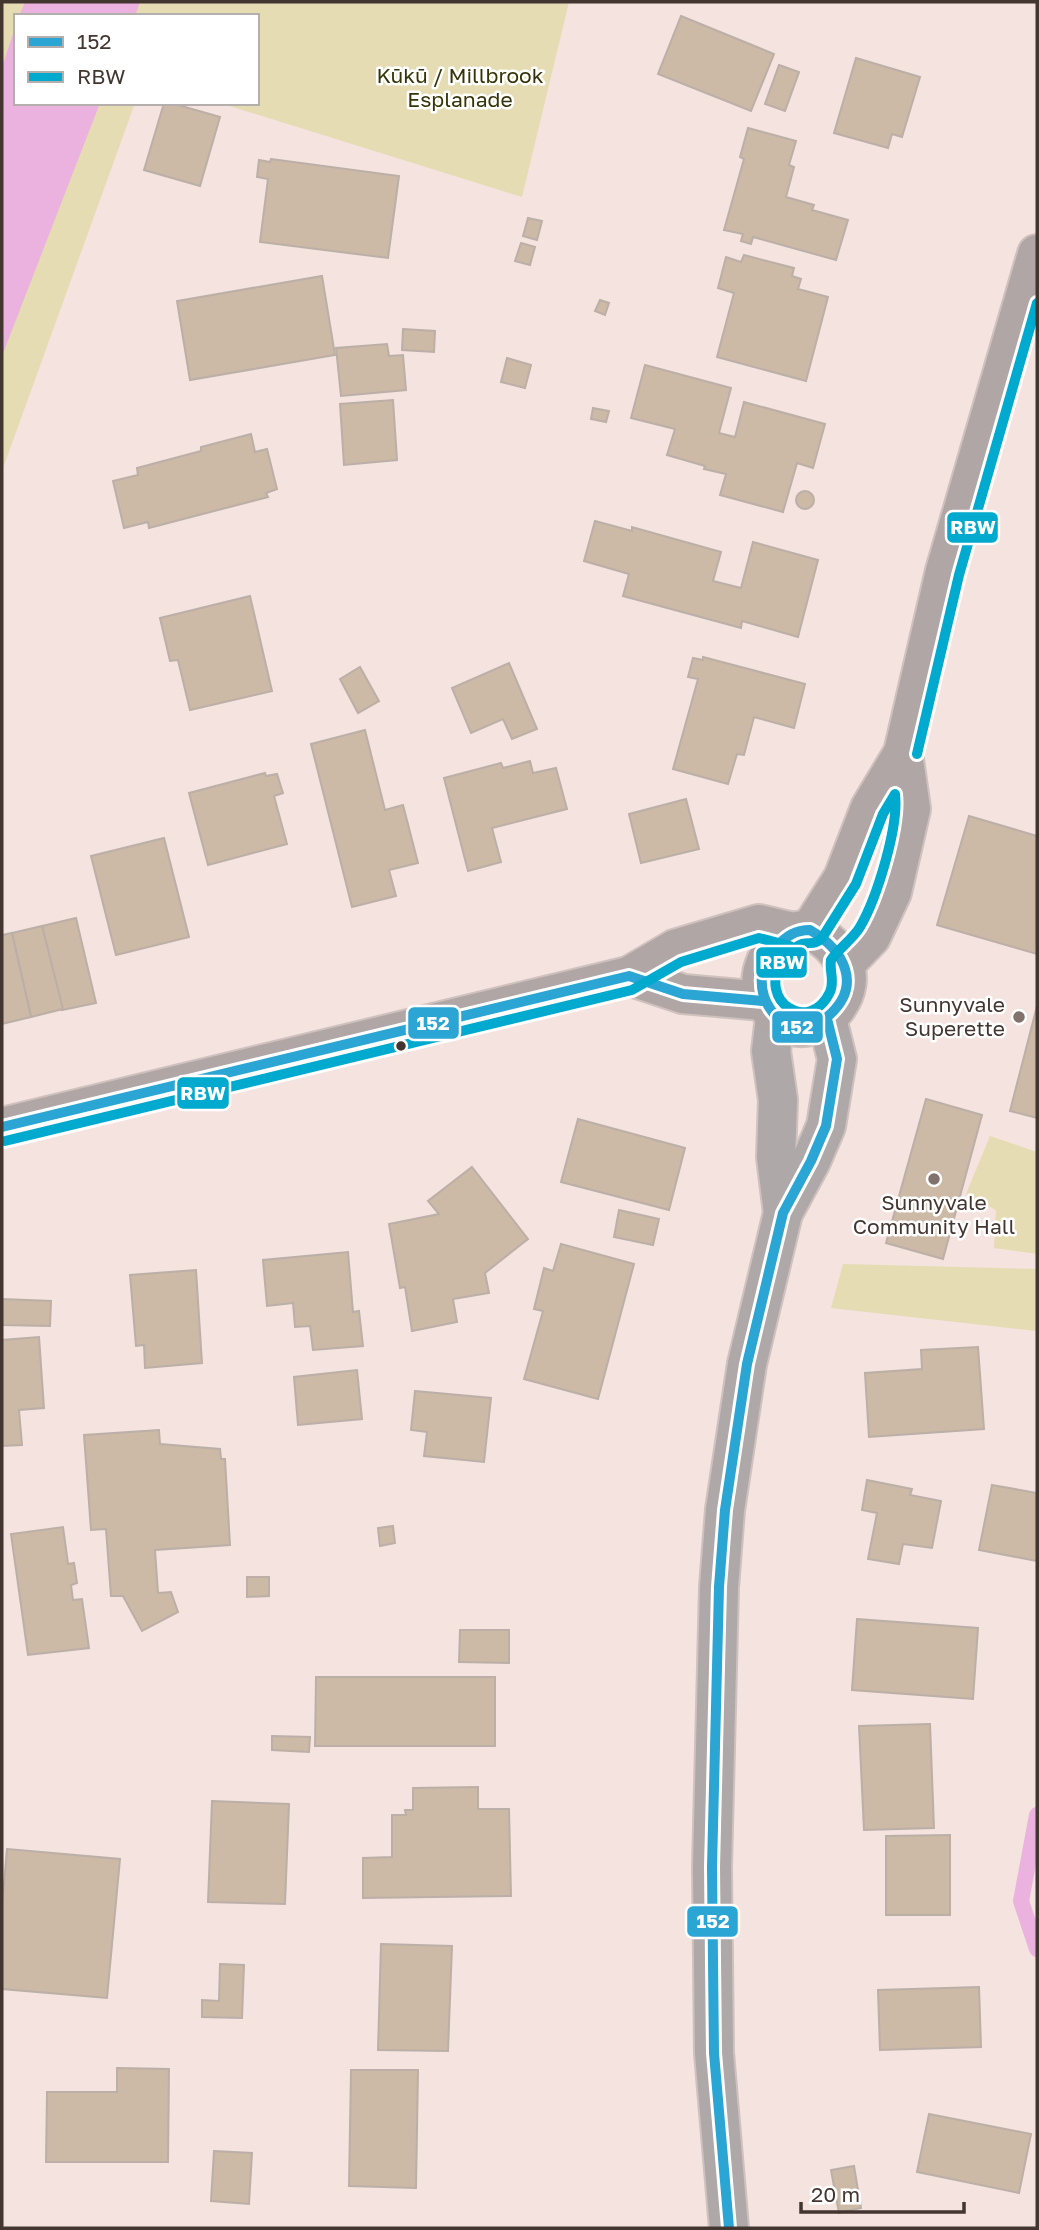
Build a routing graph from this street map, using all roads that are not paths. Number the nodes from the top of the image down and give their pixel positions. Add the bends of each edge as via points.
1 (1037, 254) edge
2 (903, 753) junction
3 (802, 931) junction
4 (844, 965) junction
5 (629, 976) junction
6 (769, 1009) junction
7 (827, 1019) junction
8 (2, 1127) edge
9 (783, 1213) junction
10 (729, 2228) edge

1 - 2 main road via 945,572
2 - 3 main road via 870,808 843,878
2 - 4 main road via 911,809 892,892 871,937
3 - 4 main road via 823,937 838,951
3 - 5 main road via 759,924 675,949
3 - 6 main road via 776,946 765,959 760,976
4 - 7 main road via 848,986
5 - 6 main road via 683,994
5 - 8 main road
6 - 7 main road via 795,1028
6 - 9 street
7 - 9 street via 837,1059 826,1126
9 - 10 street via 747,1364 725,1510 719,1587 712,1867 714,2053

